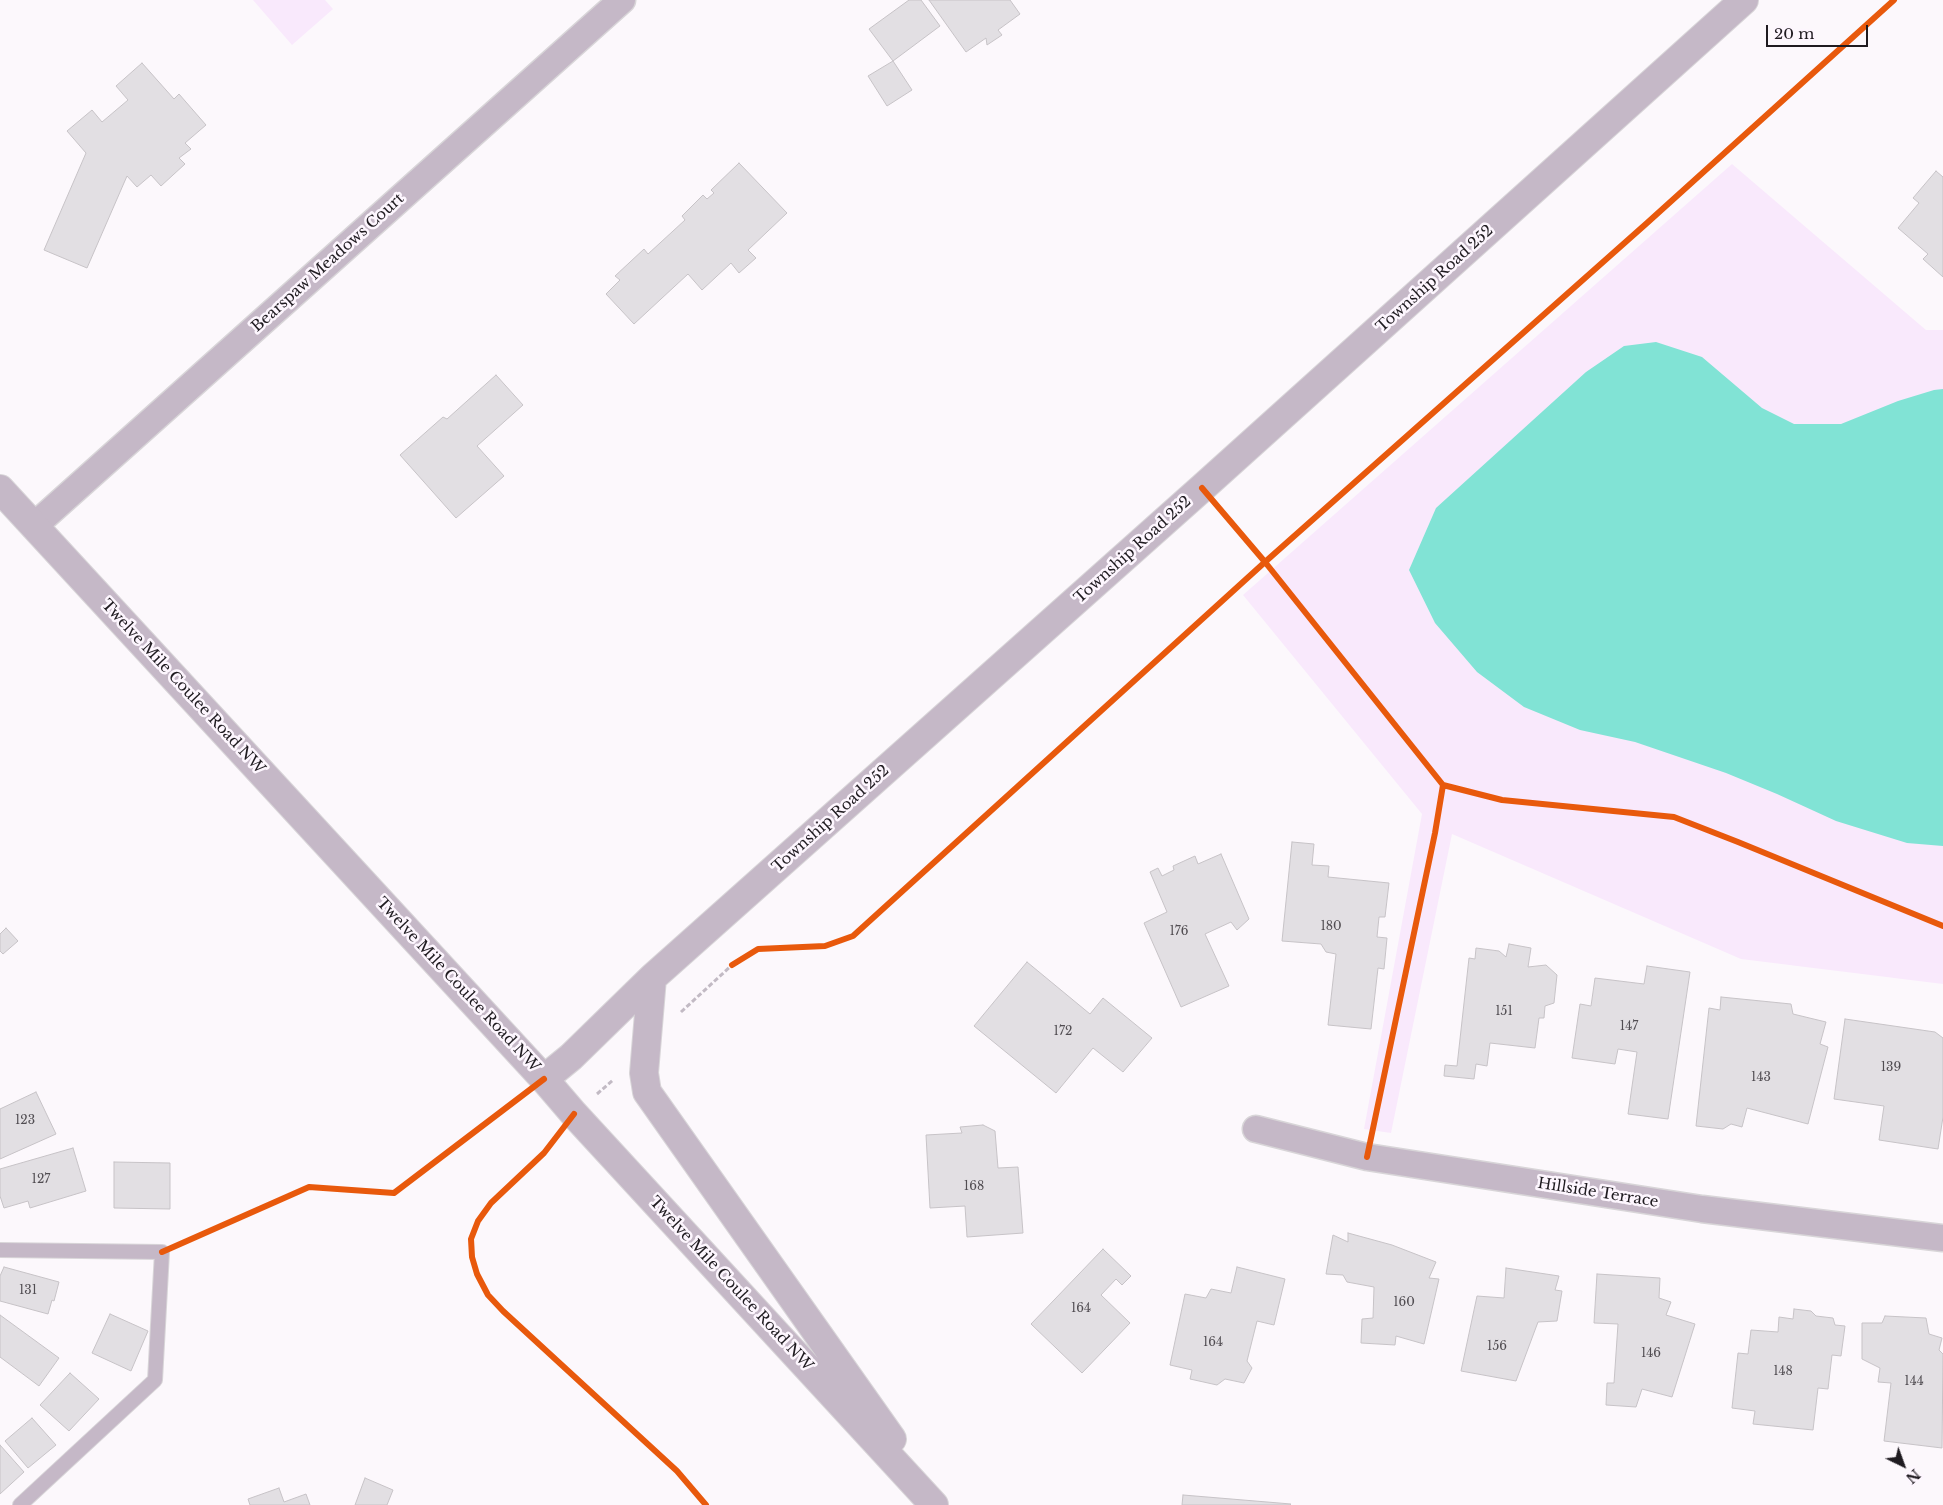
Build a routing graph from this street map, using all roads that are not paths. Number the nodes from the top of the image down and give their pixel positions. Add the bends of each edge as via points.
1 (622, 0) edge
2 (1744, 0) edge
3 (0, 489) edge
4 (34, 526) junction
5 (652, 978) junction
6 (544, 1079) junction
7 (1256, 1129) dead end
8 (1943, 1238) edge
9 (0, 1250) edge
10 (20, 1505) edge
11 (934, 1505) edge
12 (940, 1505) edge

1 - 4 street, Bearspaw Meadows Court
2 - 5 street, Township Road 252
3 - 4 street, Twelve Mile Coulee Road NW
4 - 6 street, Twelve Mile Coulee Road NW
5 - 6 street, Township Road 252
5 - 12 street via 644,1073 647,1092
6 - 11 street, Twelve Mile Coulee Road NW
7 - 8 street, Hillside Terrace via 1367,1157 1702,1209
9 - 10 lane via 162,1252 155,1380

